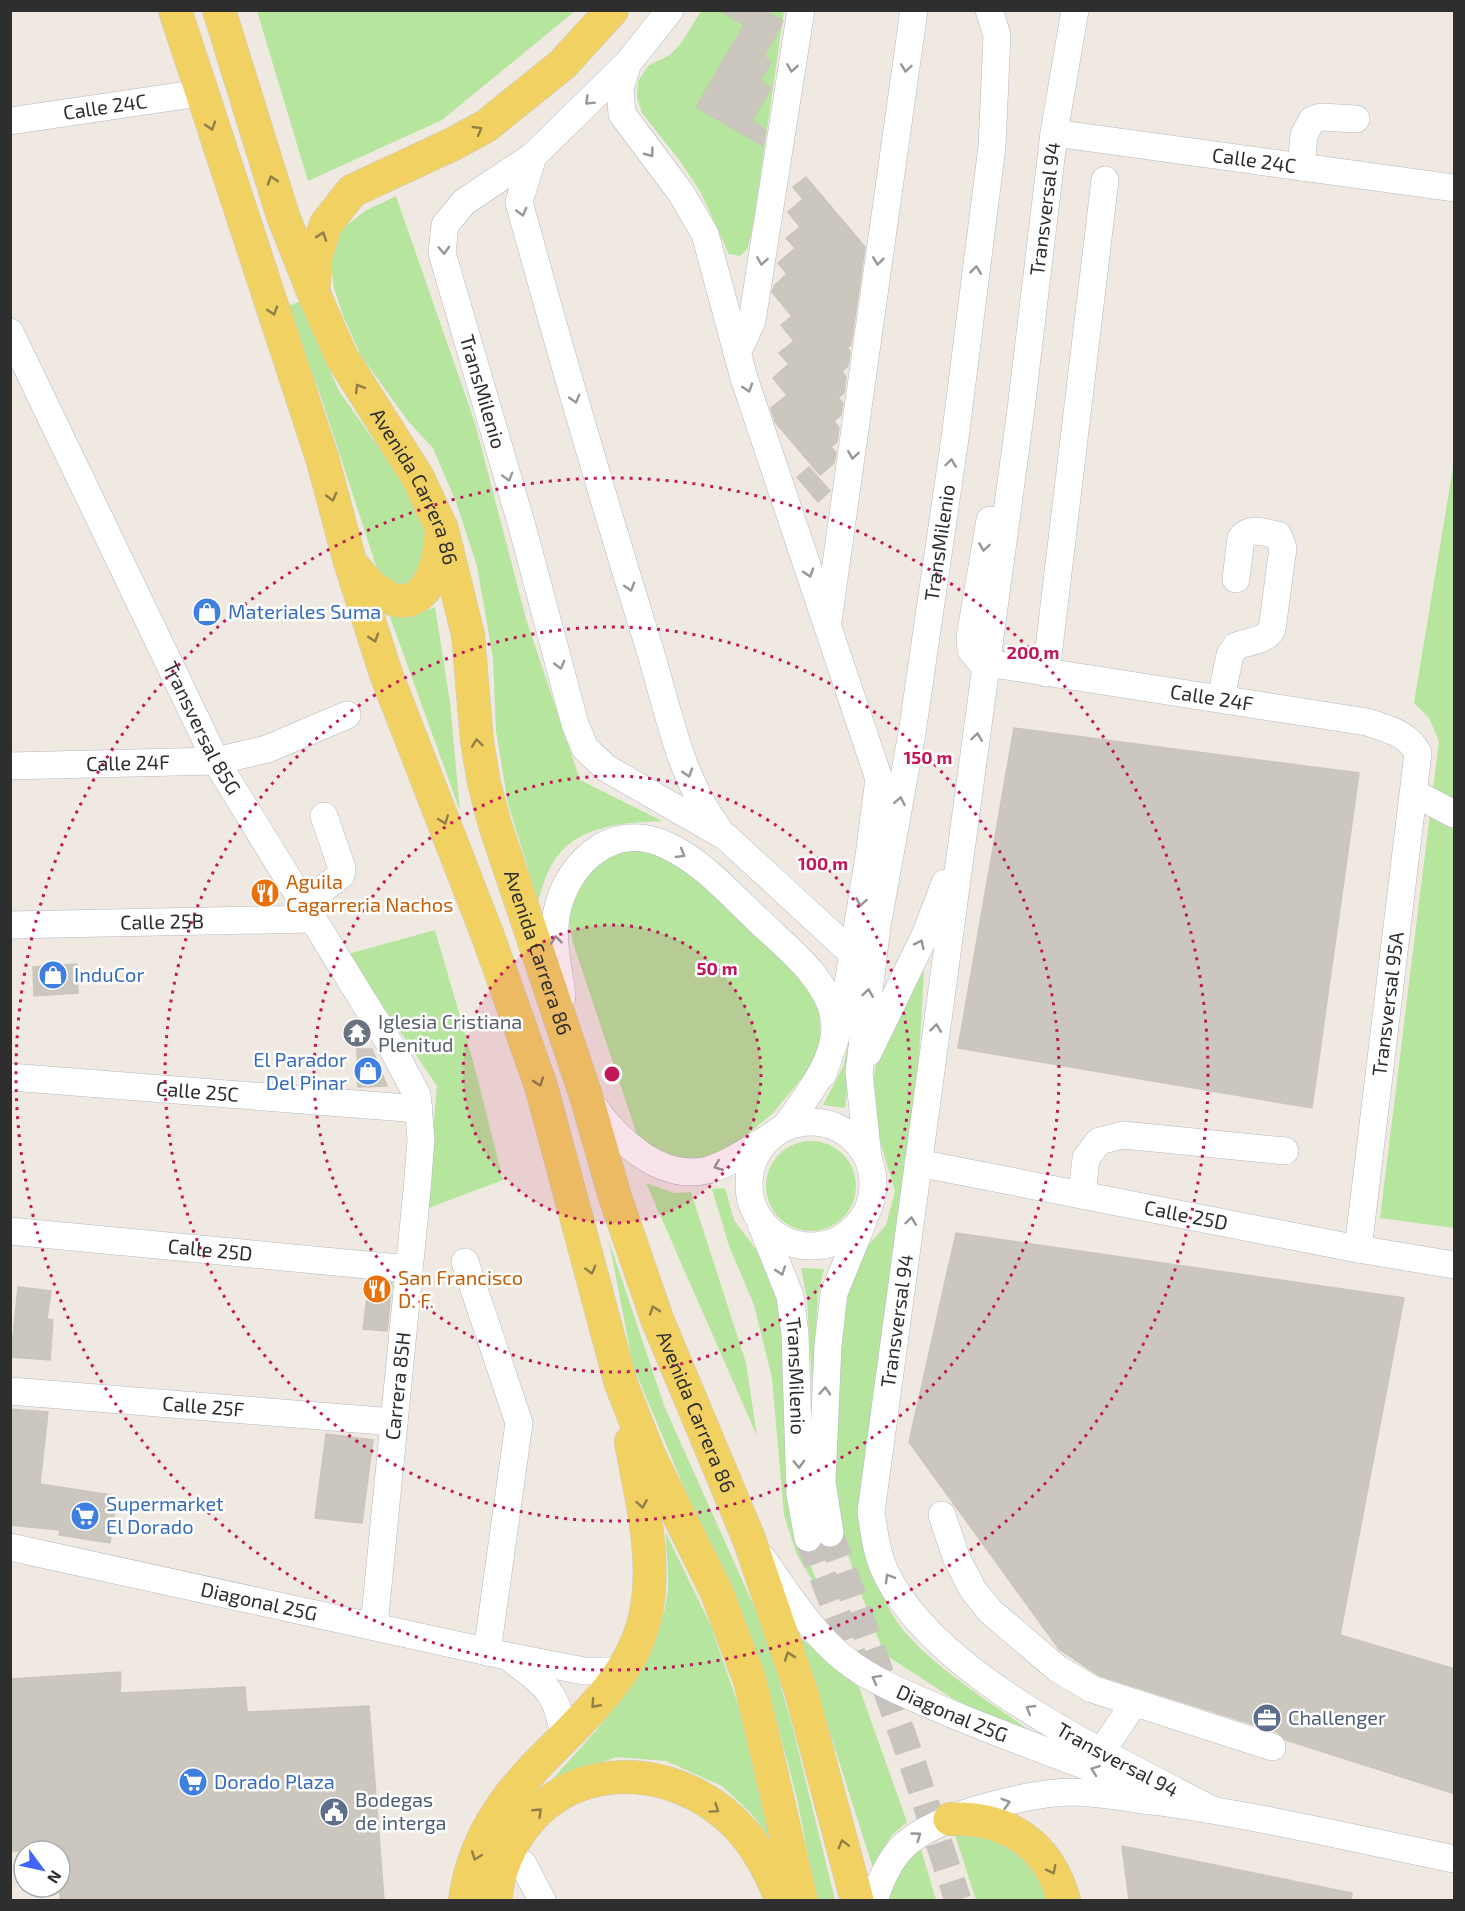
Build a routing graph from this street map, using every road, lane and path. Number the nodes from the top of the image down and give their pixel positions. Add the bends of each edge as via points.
1 (175, 10) edge
2 (219, 10) edge
3 (612, 10) edge
4 (669, 10) edge
5 (801, 10) edge
6 (914, 10) edge
7 (989, 10) edge
8 (1075, 10) edge
9 (627, 63) junction
10 (200, 93) junction
11 (1356, 119) dead end
12 (10, 121) edge
13 (1054, 133) junction
14 (533, 156) junction
15 (1301, 167) junction
16 (1105, 180) dead end
17 (1455, 188) edge
18 (314, 294) junction
19 (10, 332) edge
20 (737, 352) junction
21 (442, 529) junction
22 (350, 562) junction
23 (1236, 579) dead end
24 (827, 627) junction
25 (987, 664) junction
26 (1046, 674) junction
27 (1221, 698) junction
28 (347, 715) dead end
29 (1419, 760) joint
30 (216, 761) junction
31 (10, 766) edge
32 (1414, 793) junction
33 (1455, 814) edge
34 (324, 816) dead end
35 (726, 837) junction
36 (962, 837) junction
37 (308, 912) junction
38 (10, 925) edge
39 (853, 954) junction
40 (567, 1040) junction
41 (858, 1072) junction
42 (823, 1074) junction
43 (10, 1077) edge
44 (586, 1096) junction
45 (419, 1109) junction
46 (777, 1132) junction
47 (1285, 1151) dead end
48 (868, 1158) junction
49 (918, 1163) junction
50 (1082, 1195) junction
51 (865, 1215) junction
52 (758, 1218) junction
53 (10, 1232) edge
54 (1358, 1249) junction
55 (465, 1262) dead end
56 (1455, 1265) edge
57 (409, 1269) junction
58 (621, 1384) junction
59 (10, 1391) edge
60 (394, 1422) junction
61 (942, 1515) dead end
62 (749, 1539) junction
63 (10, 1547) edge
64 (374, 1626) junction
65 (497, 1654) junction
66 (621, 1671) junction
67 (1134, 1702) junction
68 (564, 1737) junction
69 (1272, 1747) dead end
70 (1101, 1750) junction
71 (1210, 1809) junction
72 (950, 1819) junction
73 (1455, 1859) edge
74 (523, 1864) dead end
75 (465, 1900) edge
76 (496, 1900) edge
77 (542, 1900) edge
78 (782, 1900) edge
79 (801, 1900) edge
80 (857, 1900) edge
81 (874, 1900) edge
82 (1064, 1900) edge

1 - 10 main road, Avenida Carrera 86
18 -> 2 main road, Avenida Carrera 86 via 283,216
18 -> 3 main road via 315,259 326,224 352,191 486,126 563,64
4 - 9 street, TransMilenio
5 -> 20 street via 752,321
6 -> 24 street, TransMilenio
41 -> 7 street, TransMilenio via 877,926 914,722 992,147 997,35
8 - 13 street, Transversal 94
9 -> 14 street, TransMilenio
9 -> 20 street, TransMilenio via 620,88 622,114 681,194 705,234
10 - 12 street, Calle 24C
10 -> 22 main road, Avenida Carrera 86 via 323,461
11 - 15 street via 1312,120 1304,135
13 - 15 street, Calle 24C
13 - 25 street, Transversal 94 via 1021,409 985,539 970,637 975,657
14 -> 35 street, TransMilenio via 519,202 544,294 613,533 695,793
14 -> 35 street, TransMilenio via 464,202 445,225 442,253 575,724 585,748 606,768
15 - 17 street, Calle 24C
16 - 26 street
21 -> 18 main road, Avenida Carrera 86 via 417,476 346,365
19 - 30 street, Transversal 85G
20 -> 24 street, TransMilenio
21 - 22 main road via 433,576 420,595 410,600 388,600 371,589
40 -> 21 main road, Avenida Carrera 86 via 484,783 468,635
22 -> 58 main road, Avenida Carrera 86 via 386,674 481,917 541,1086
23 - 27 street via 1244,533 1250,530 1278,535 1283,548 1272,629 1262,639 1236,646 1230,655
24 -> 39 street, TransMilenio via 879,779
25 - 26 street, Calle 24F
36 -> 25 street, Transversal 94
26 - 27 street, Calle 24F
27 - 29 street, Calle 24F via 1367,722 1413,743
28 - 30 street, Calle 24F via 267,749
29 - 32 street, Transversal 95A
30 - 31 street, Calle 24F
30 - 37 street, Transversal 85G
32 - 33 street
32 - 54 street, Transversal 95A
34 - 37 street via 341,875
35 - 39 street, TransMilenio
41 -> 36 street via 926,933
49 -> 36 street, Transversal 94
37 - 38 street, Calle 25B
37 - 45 street, Transversal 85G via 391,1046 414,1089
39 - 42 street, TransMilenio via 842,1019
40 -> 42 street, TransMilenio via 554,926 560,894 573,870 590,855 613,841 639,838 667,845 699,864 798,958 823,990 834,1018
40 - 44 main road, Avenida Carrera 86
41 - 48 street, TransMilenio
42 - 46 street, TransMilenio
43 - 45 street, Calle 25C
46 -> 44 street, TransMilenio via 737,1158 707,1170 668,1168 634,1149 609,1128
62 -> 44 main road, Avenida Carrera 86 via 657,1319 615,1197
45 - 57 street, Carrera 85H via 421,1139
46 - 48 street via 804,1122 824,1123 842,1129 858,1142
46 - 52 street via 756,1155 749,1176 750,1198
47 - 50 street via 1122,1134 1099,1141 1086,1158
48 - 51 street via 873,1177 872,1197
49 - 50 street, Calle 25D
70 -> 49 street, Transversal 94 via 1013,1700 935,1639 905,1605 884,1569 876,1544 871,1512
50 - 54 street, Calle 25D
51 - 52 street via 852,1232 833,1243 812,1247 791,1244 772,1233
52 -> 51 street, TransMilenio via 790,1296 795,1334 800,1494 819,1536 834,1293
53 - 57 street, Calle 25D
54 - 56 street, Calle 25D
55 - 65 street via 519,1423
57 - 60 street, Carrera 85H
58 -> 66 main road via 651,1569 646,1616 638,1641
58 - 79 main road, Avenida Carrera 86 via 649,1455 717,1593 750,1681
59 - 60 street, Calle 25F
60 - 64 street, Carrera 85H
61 - 67 street via 956,1557 973,1590 991,1612 1058,1669 1092,1689
71 -> 62 street, Diagonal 25G via 974,1723 873,1677 837,1653 812,1627
80 -> 62 main road, Avenida Carrera 86 via 801,1691
63 - 64 street, Diagonal 25G
64 - 65 street, Diagonal 25G
65 - 66 street, Diagonal 25G via 584,1671
65 - 68 street, Diagonal 25G via 554,1696
66 -> 68 main road via 608,1691
67 - 69 street
67 - 70 street
68 -> 75 main road via 494,1818 473,1860
70 - 71 street, Transversal 94
72 -> 71 street, Diagonal 25G via 1056,1793 1092,1793
71 - 73 street, Diagonal 25G
81 -> 72 street, Diagonal 25G via 898,1851 927,1829
72 -> 82 main road via 993,1824 1023,1837 1050,1865
74 - 77 street
76 -> 78 main road via 504,1865 519,1833 537,1811 559,1794 600,1778 637,1776 693,1794 722,1813 766,1864

